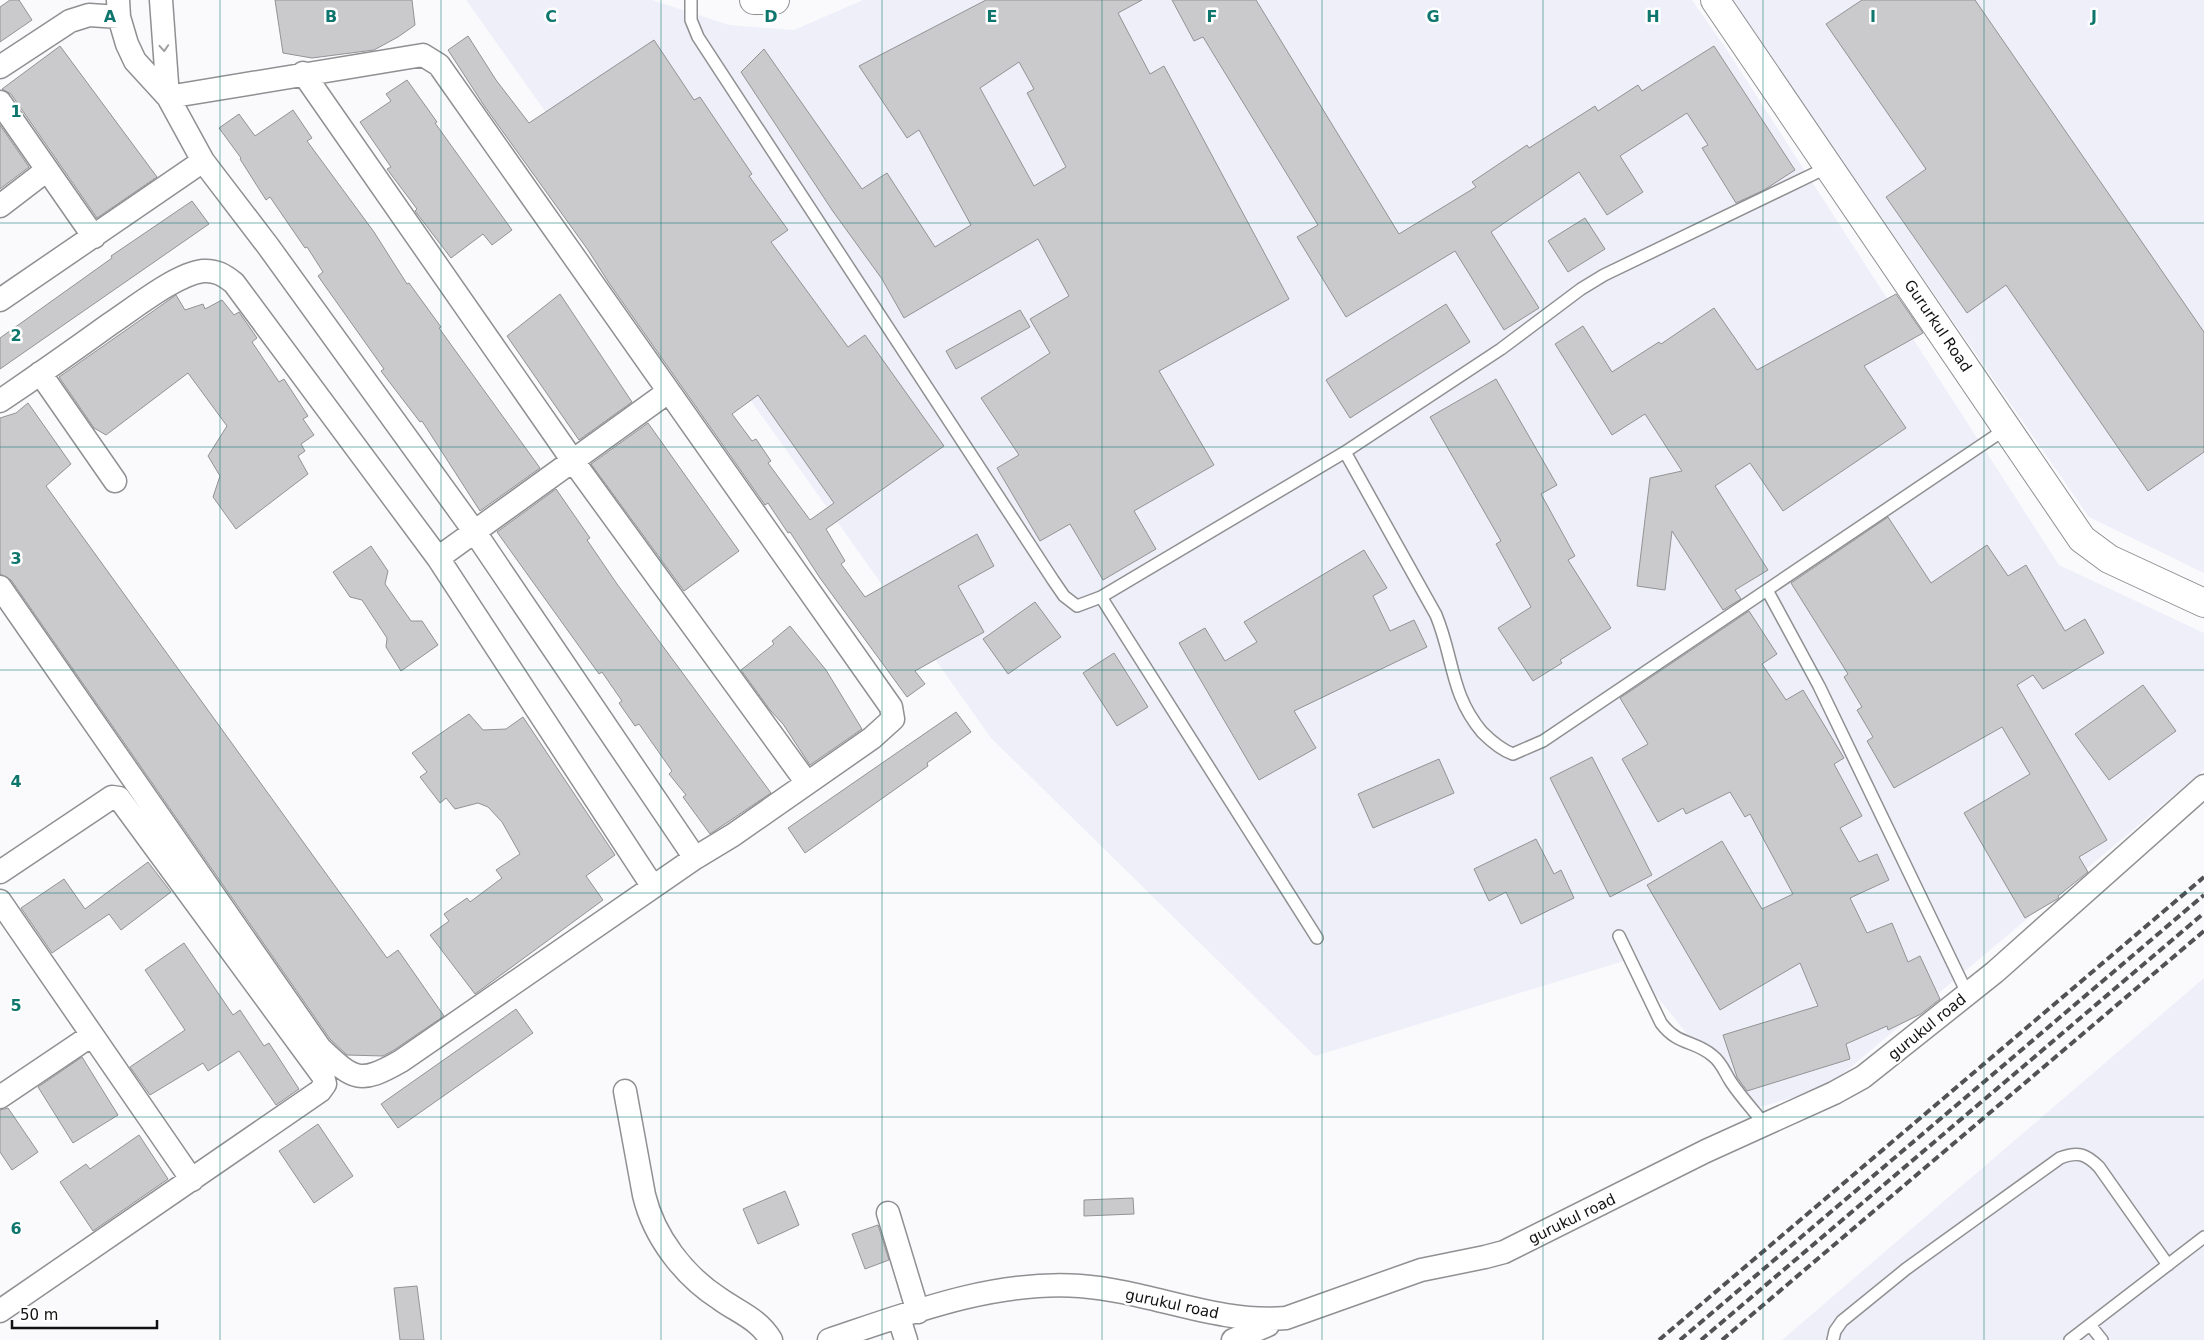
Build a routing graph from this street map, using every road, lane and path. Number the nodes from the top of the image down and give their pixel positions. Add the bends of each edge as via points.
1 (161, 0) edge
2 (691, 0) edge
3 (754, 0) edge
4 (775, 0) edge
5 (1715, 0) edge
6 (119, 8) edge
7 (0, 67) edge
8 (303, 73) junction
9 (168, 97) junction
10 (0, 102) edge
11 (203, 161) junction
12 (1830, 166) junction
13 (47, 170) junction
14 (0, 206) edge
15 (94, 237) junction
16 (0, 300) edge
17 (40, 373) junction
18 (668, 392) junction
19 (0, 401) edge
20 (2007, 428) junction
21 (1345, 452) junction
22 (573, 461) junction
23 (115, 481) dead end
24 (474, 531) junction
25 (438, 558) junction
26 (0, 587) edge
27 (1767, 590) junction
28 (1101, 597) junction
29 (2204, 603) edge
30 (807, 783) junction
31 (2204, 786) edge
32 (695, 858) junction
33 (0, 872) edge
34 (653, 887) junction
35 (0, 901) edge
36 (1619, 936) dead end
37 (1317, 938) dead end
38 (1968, 994) junction
39 (92, 1035) junction
40 (625, 1091) dead end
41 (0, 1098) edge
42 (1765, 1125) junction
43 (192, 1180) junction
44 (888, 1213) dead end
45 (2204, 1237) edge
46 (2168, 1265) junction
47 (0, 1311) edge
48 (908, 1315) junction
49 (2090, 1325) junction
50 (1270, 1328) edge
51 (770, 1340) edge
52 (829, 1340) edge
53 (906, 1340) edge
54 (1233, 1340) edge
55 (1833, 1340) edge
56 (2070, 1340) edge
57 (2102, 1340) edge

1 -> 9 street
2 - 28 lane via 691,20 698,37 1053,580 1068,600 1077,606
3 - 4 street
5 - 12 street, Gururkul Road
6 - 7 street via 70,21
6 - 9 street via 126,44 135,61
8 - 9 street
8 - 18 street via 423,55 439,65
8 - 22 street
9 - 11 street
10 - 13 street
11 - 15 street
11 - 24 street
12 - 20 street, Gururkul Road
12 - 21 lane via 1604,275
13 - 14 street
13 - 15 street
15 - 16 street
17 - 19 street
17 - 23 street
17 - 25 street via 157,292 202,271 214,271 225,276 234,283
18 - 22 street
18 - 30 street via 891,707 893,719 889,724
20 - 27 lane
20 - 29 street, Gururkul Road via 2082,539 2109,560
21 - 27 lane via 1436,615 1464,708 1488,738 1506,752 1513,754 1543,741
21 - 28 lane
22 - 24 street
22 - 30 street
24 - 25 street
24 - 32 street
25 - 34 street
26 - 34 street via 320,1048 350,1073 372,1076 401,1061
27 - 38 lane via 1824,695
28 - 37 lane
30 - 32 street
31 - 38 street, gurukul road
32 - 34 street
33 - 43 street via 112,797 119,798 323,1076 325,1084 320,1091
35 - 39 street
36 - 42 lane via 1666,1030 1672,1037 1706,1051 1719,1062
38 - 42 street, gurukul road via 1863,1077
39 - 41 street
39 - 43 street
40 - 51 street via 644,1195 654,1225 692,1277 714,1296 758,1324
42 - 50 street, gurukul road via 1504,1252 1421,1270
43 - 47 street
44 - 48 street
45 - 46 lane
46 - 49 lane
46 - 55 lane via 2099,1167 2088,1156 2071,1154 2060,1158 1906,1269 1842,1321
48 - 50 street, gurukul road via 988,1293 1043,1286 1081,1286 1120,1292
48 - 52 street, gurukul road
48 - 53 street
49 - 56 lane
49 - 57 lane
50 - 54 street

